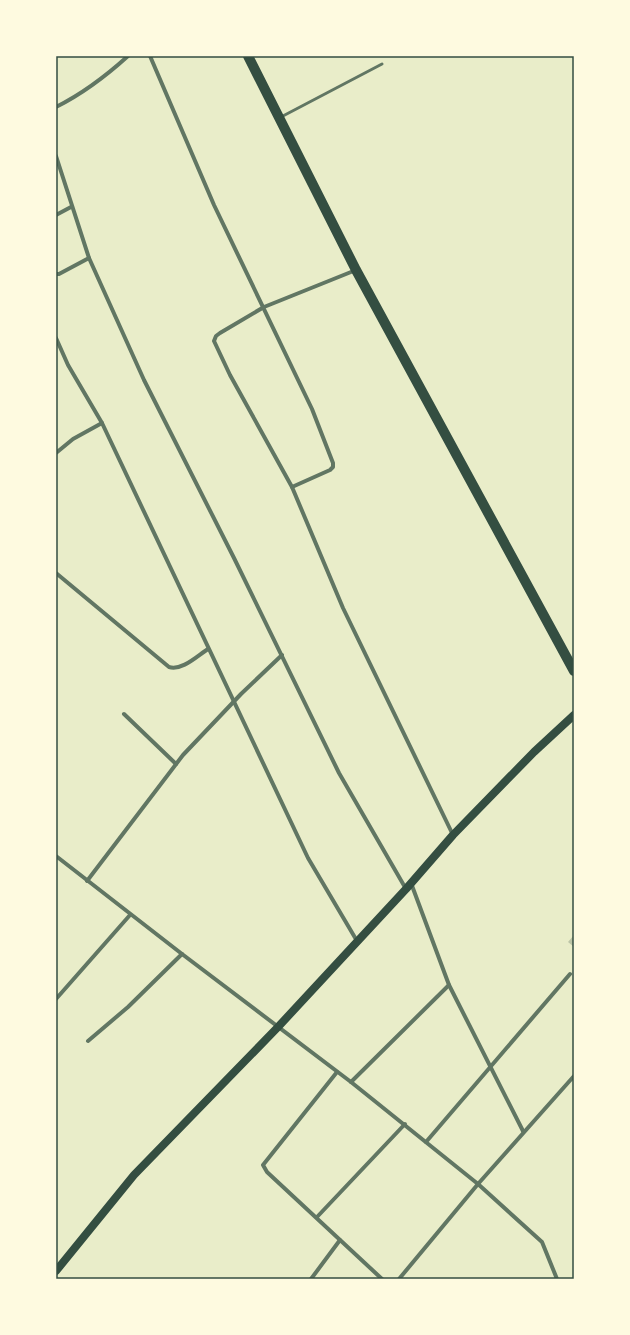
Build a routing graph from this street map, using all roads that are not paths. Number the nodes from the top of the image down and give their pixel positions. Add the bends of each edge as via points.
1 (128, 56) edge
2 (150, 56) edge
3 (248, 56) edge
4 (382, 64) dead end
5 (56, 107) edge
6 (280, 117) junction
7 (56, 156) edge
8 (71, 207) junction
9 (56, 215) edge
10 (89, 258) junction
11 (356, 270) junction
12 (56, 274) edge
13 (264, 306) junction
14 (56, 338) edge
15 (102, 423) junction
16 (56, 453) edge
17 (292, 487) junction
18 (56, 573) edge
19 (208, 649) junction
20 (282, 655) junction
21 (574, 671) edge
22 (234, 702) junction
23 (124, 714) dead end
24 (574, 715) edge
25 (176, 764) junction
26 (453, 835) junction
27 (56, 856) edge
28 (87, 880) junction
29 (408, 886) junction
30 (130, 915) junction
31 (357, 941) junction
32 (182, 954) junction
33 (570, 974) dead end
34 (449, 985) junction
35 (56, 999) edge
36 (278, 1027) junction
37 (88, 1041) dead end
38 (489, 1067) junction
39 (337, 1072) junction
40 (574, 1076) edge
41 (351, 1082) junction
42 (405, 1124) junction
43 (524, 1131) junction
44 (426, 1142) junction
45 (478, 1184) junction
46 (317, 1216) junction
47 (340, 1240) junction
48 (56, 1271) edge
49 (311, 1279) edge
50 (382, 1279) edge
51 (399, 1279) edge
52 (557, 1279) edge

1 - 5 street via 71,100
2 - 13 street via 214,205
3 - 6 main road
4 - 6 lane
6 - 11 main road
7 - 8 street
8 - 9 street
8 - 10 street
10 - 12 street
10 - 20 street via 144,380
11 - 13 street
11 - 21 main road
13 - 17 street via 312,409 333,463 330,470
13 - 17 street via 220,333 214,341
14 - 15 street via 68,365
15 - 16 street via 73,439
15 - 19 street
17 - 26 street via 343,608
18 - 19 street via 169,667 181,666
19 - 22 street
20 - 22 street
20 - 29 street via 339,773
22 - 25 street
22 - 31 street via 308,858
23 - 25 street
24 - 26 main road
25 - 28 street
26 - 29 main road
27 - 28 street
28 - 30 street
29 - 31 main road
29 - 34 street
30 - 32 street
30 - 35 street
31 - 36 main road
32 - 36 street
32 - 37 street via 128,1007
33 - 38 street
34 - 38 street
34 - 41 street
36 - 39 street
36 - 48 main road via 134,1176
38 - 43 street
38 - 44 street
39 - 41 street
39 - 46 street via 264,1165 267,1172
40 - 43 street
41 - 42 street
42 - 44 street
42 - 46 street
43 - 45 street
44 - 45 street
45 - 51 street
45 - 52 street via 542,1242
46 - 47 street
47 - 49 street
47 - 50 street

